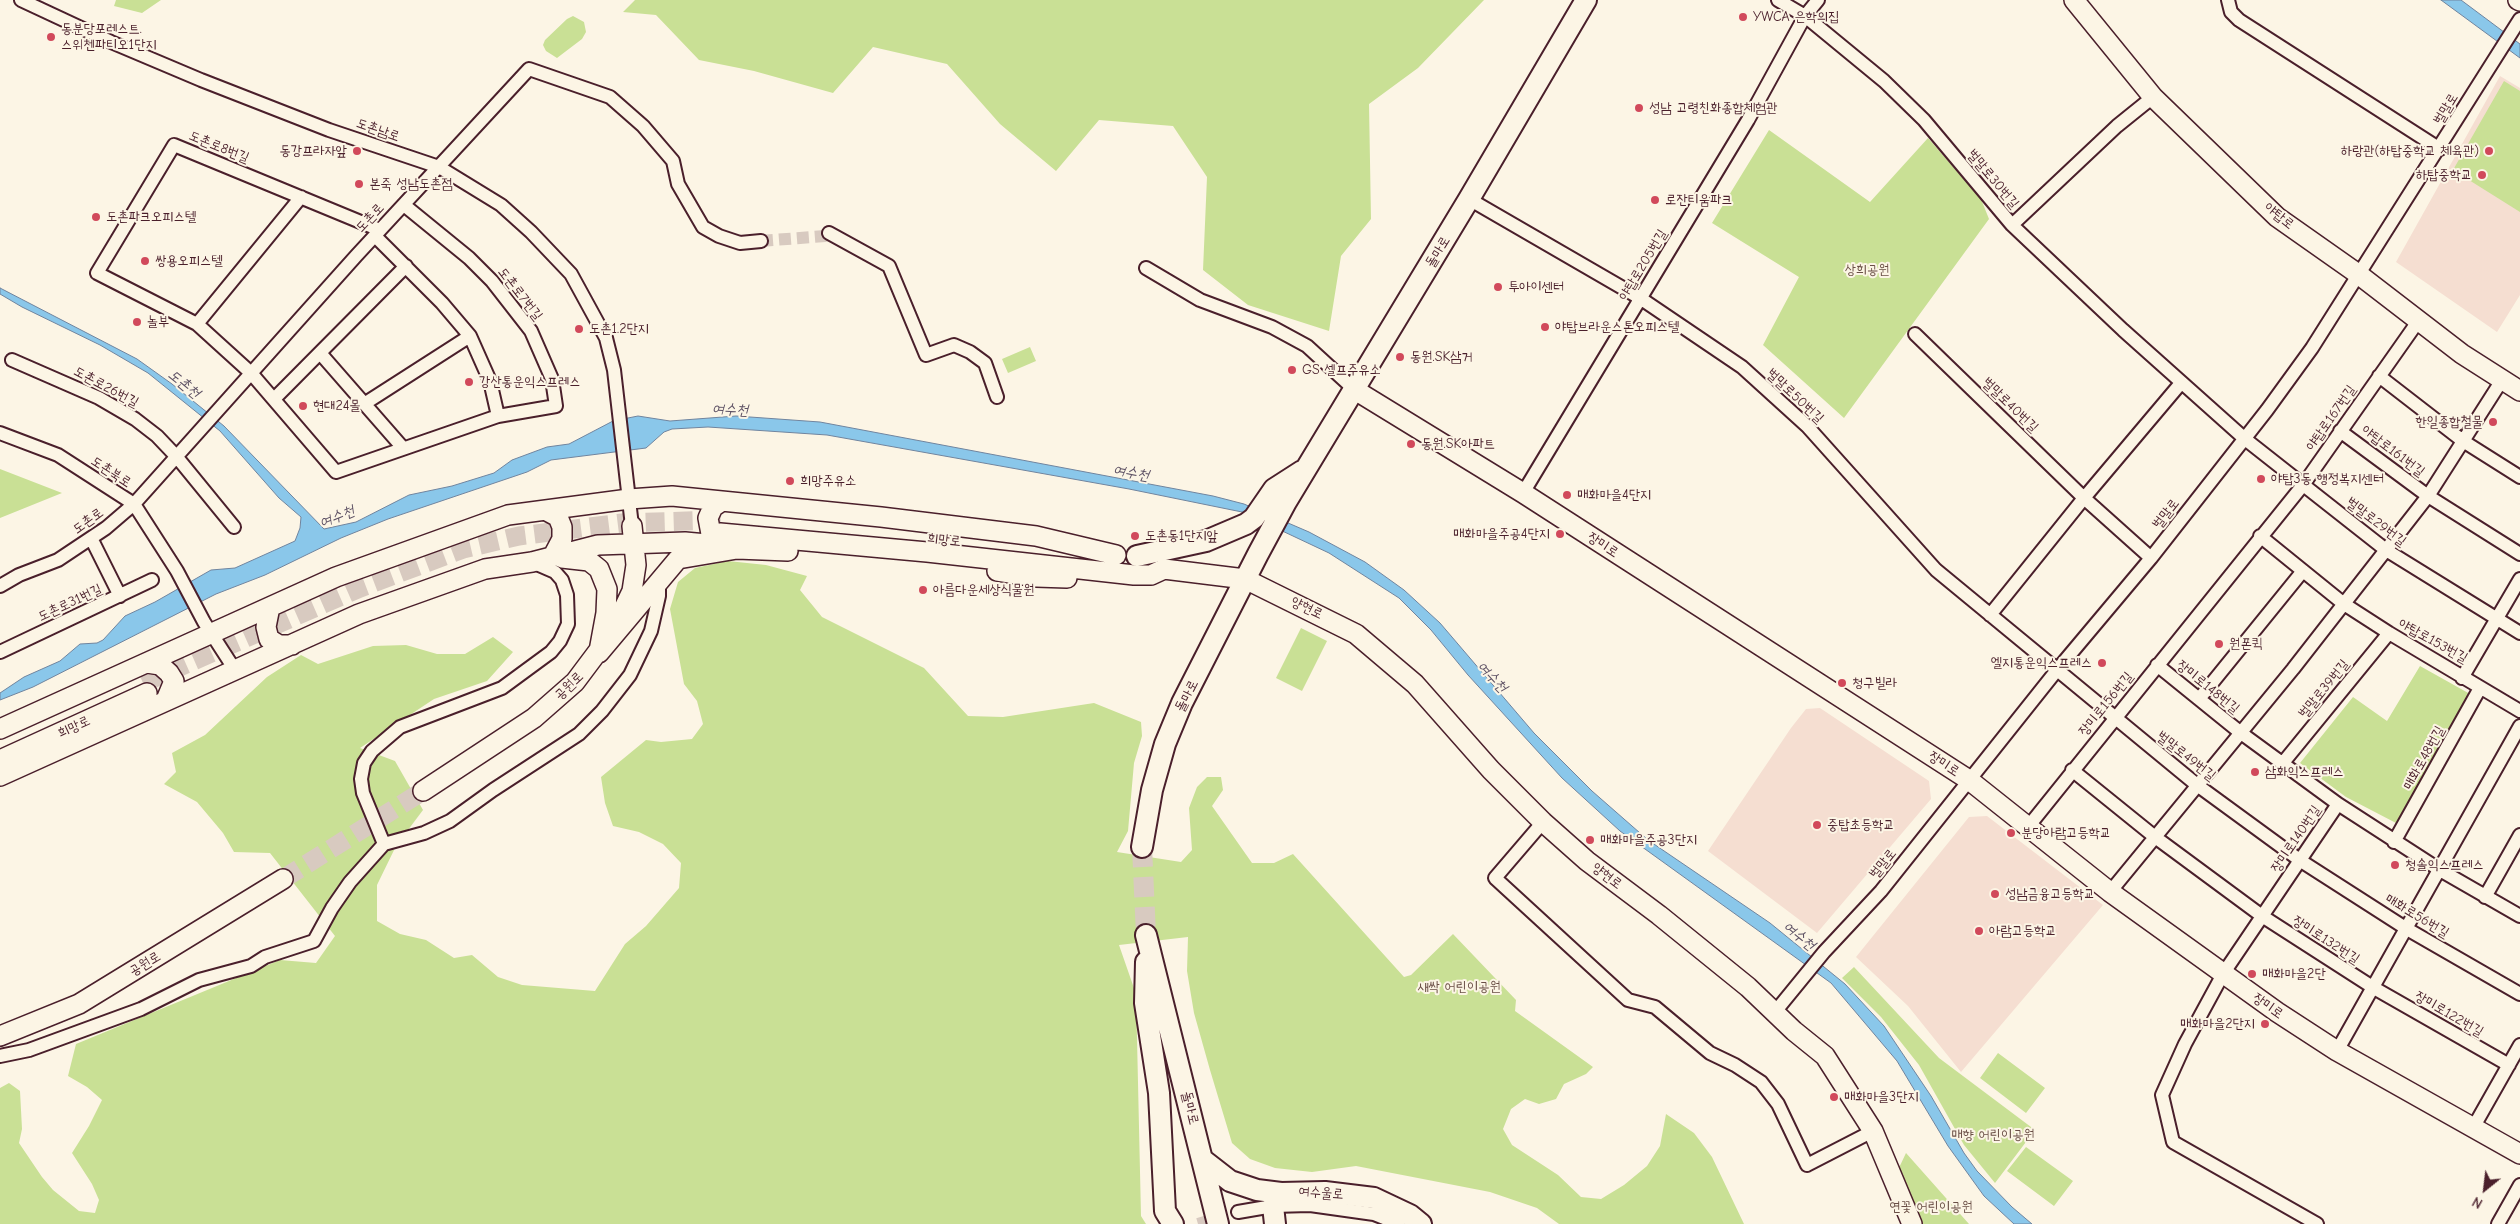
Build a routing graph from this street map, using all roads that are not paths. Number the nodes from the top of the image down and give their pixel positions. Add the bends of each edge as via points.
1 (21, 0) edge
2 (1586, 0) edge
3 (1778, 0) edge
4 (1818, 0) edge
5 (2074, 0) edge
6 (2228, 0) edge
7 (1805, 16) junction
8 (2518, 21) edge
9 (2153, 97) junction
10 (2440, 149) junction
11 (439, 167) junction
12 (301, 197) junction
13 (1469, 199) junction
14 (404, 205) junction
15 (2012, 225) junction
16 (378, 233) junction
17 (829, 233) tunnel mouth
18 (761, 241) tunnel mouth
19 (406, 266) junction
20 (1146, 268) dead end
21 (2358, 274) junction
22 (1640, 298) junction
23 (2419, 320) junction
24 (197, 324) junction
25 (1915, 334) dead end
26 (470, 336) junction
27 (320, 353) junction
28 (12, 360) dead end
29 (251, 373) junction
30 (2378, 376) junction
31 (2502, 380) junction
32 (2181, 383) junction
33 (1355, 390) junction
34 (2520, 391) edge
35 (997, 397) dead end
36 (274, 399) junction
37 (364, 404) junction
38 (498, 416) junction
39 (2340, 431) junction
40 (0, 433) edge
41 (2245, 439) junction
42 (2463, 441) junction
43 (403, 448) junction
44 (176, 456) junction
45 (1308, 467) junction
46 (2520, 477) edge
47 (2303, 485) junction
48 (1523, 493) junction
49 (2428, 496) junction
50 (2084, 498) junction
51 (629, 499) junction
52 (722, 501) junction
53 (134, 504) junction
54 (545, 510) junction
55 (234, 528) dead end
56 (720, 533) junction
57 (633, 535) junction
58 (2260, 536) junction
59 (90, 538) junction
60 (2386, 550) junction
61 (785, 551) junction
62 (2520, 554) edge
63 (1116, 555) junction
64 (553, 556) junction
65 (2151, 558) junction
66 (532, 562) junction
67 (1136, 565) junction
68 (2302, 572) junction
69 (1245, 579) junction
70 (2520, 579) edge
71 (152, 580) dead end
72 (659, 580) junction
73 (0, 586) edge
74 (120, 596) junction
75 (2209, 603) joint
76 (2344, 604) junction
77 (270, 607) junction
78 (1990, 615) junction
79 (2497, 620) junction
80 (208, 627) junction
81 (2389, 633) junction
82 (2520, 633) edge
83 (292, 645) junction
84 (0, 652) edge
85 (599, 652) junction
86 (147, 662) junction
87 (2157, 664) junction
88 (2292, 669) joint
89 (235, 670) junction
90 (2057, 670) junction
91 (2462, 678) junction
92 (2480, 688) junction
93 (2199, 699) junction
94 (166, 700) junction
95 (2520, 711) edge
96 (2114, 718) junction
97 (2520, 726) edge
98 (0, 729) edge
99 (2241, 733) junction
100 (0, 746) edge
101 (0, 760) edge
102 (2282, 764) junction
103 (2072, 770) junction
104 (0, 776) edge
105 (1969, 780) junction
106 (2197, 785) junction
107 (423, 791) tunnel mouth
108 (2338, 804) junction
109 (1543, 822) junction
110 (2028, 827) junction
111 (2520, 835) edge
112 (2155, 837) junction
113 (2394, 842) junction
114 (384, 844) junction
115 (1142, 847) tunnel mouth
116 (2301, 861) junction
117 (2440, 870) junction
118 (284, 879) tunnel mouth
119 (2110, 892) junction
120 (2485, 897) junction
121 (2262, 916) junction
122 (2520, 916) edge
123 (2407, 929) junction
124 (2224, 974) junction
125 (2374, 988) junction
126 (2520, 994) edge
127 (1775, 1012) junction
128 (0, 1036) edge
129 (2520, 1045) edge
130 (2338, 1051) junction
131 (0, 1056) edge
132 (2509, 1065) junction
133 (2473, 1128) junction
134 (1873, 1131) junction
135 (2520, 1154) edge
136 (1202, 1160) junction
137 (2520, 1185) edge
138 (1238, 1212) tunnel mouth
139 (1274, 1215) edge
140 (1172, 1224) edge
141 (1218, 1224) edge
142 (1399, 1224) edge
143 (1421, 1224) edge
144 (1912, 1224) edge
145 (2317, 1224) edge
146 (2498, 1224) edge

1 - 11 street, 도촌남로 via 201,80 329,130
2 - 13 main road, 돌마로
3 - 7 street, 벌말로30번길
4 - 7 street, 야탑로205번길
5 - 9 main road, 야탑로
6 - 10 street via 2231,12 2239,20
7 - 15 street, 벌말로30번길 via 1884,81 1924,120
7 - 22 street, 야탑로205번길 via 1748,120
8 - 10 street, 벌말로
9 - 15 street via 2116,126
9 - 21 main road, 야탑로 via 2277,217
10 - 21 street, 벌말로
11 - 14 street, 도촌로
11 - 18 street, 도촌로 via 529,69 610,97 644,126 674,161 678,184 703,227 718,236 740,242
11 - 51 street, 도촌남로 via 500,204 571,274 606,338 614,370
12 - 16 street, 도촌로8번길
12 - 24 street
12 - 24 street, 도촌로8번길 via 174,145 98,273
13 - 22 street, 벌말로50번길
13 - 33 main road, 돌마로
14 - 16 street, 도촌로
14 - 38 street, 도촌로7번길 via 469,258 492,281 531,331 552,379 556,406
15 - 32 street, 벌말로30번길
16 - 19 street
16 - 29 street, 도촌로
17 - 35 street via 889,266 926,356 954,345 970,352 985,363
19 - 26 street
19 - 27 street
20 - 33 street via 1200,300 1272,327 1307,346
21 - 23 main road, 야탑로
21 - 41 street, 벌말로 via 2312,348
22 - 48 street, 야탑로205번길
22 - 78 street, 벌말로50번길 via 1742,367 1807,426 1936,570
23 - 30 street, 야탑로167번길
23 - 31 main road, 야탑로
24 - 29 street, 도촌로8번길
25 - 50 street, 벌말로40번길
26 - 37 street
26 - 38 street via 490,382
27 - 36 street
27 - 37 street
28 - 44 street, 도촌로26번길 via 99,398 135,419
29 - 36 street, 도촌로7번길
29 - 44 street, 도촌로
30 - 39 street, 야탑로167번길
30 - 42 street
31 - 34 main road, 야탑로
31 - 42 street, 야탑로161번길
32 - 41 street, 벌말로30번길
32 - 50 street
33 - 45 main road, 돌마로
33 - 48 main road, 장미로
36 - 43 street, 도촌로7번길 via 336,472
37 - 43 street
38 - 43 street, 도촌로7번길
39 - 47 street, 야탑로167번길
39 - 49 street, 야탑로161번길
40 - 53 street, 도촌북로 via 58,455
41 - 47 street, 벌말로29번길
41 - 65 street, 벌말로
42 - 46 street
42 - 49 street, 야탑로161번길
44 - 53 street, 도촌로
44 - 55 street
45 - 67 main road via 1274,489 1246,524
45 - 69 main road, 돌마로
47 - 58 street, 야탑로167번길
47 - 60 street, 벌말로29번길
48 - 105 main road, 장미로
49 - 60 street, 야탑로161번길
49 - 62 street
50 - 65 street, 벌말로40번길
50 - 78 street
51 - 52 main road via 672,496
51 - 54 main road
51 - 57 street
52 - 56 main road via 713,507 708,518 711,534
52 - 63 main road via 1036,536
53 - 59 street, 도촌로
53 - 80 street, 도촌북로
54 - 64 main road via 558,517 562,528 562,539
54 - 77 main road via 508,515 336,577
56 - 57 main road via 685,542
56 - 61 main road
56 - 63 main road, 희망로
56 - 67 main road, 희망로 via 927,552
57 - 64 main road
57 - 85 main road, 공원로 via 636,565 632,591
58 - 68 street
58 - 75 street, 야탑로167번길
59 - 73 street, 도촌로 via 58,560 18,575
59 - 74 street
60 - 76 street, 야탑로161번길
60 - 79 street, 벌말로29번길
61 - 67 main road via 932,562 1036,577 1092,578
61 - 72 main road via 737,549 686,557 678,559
63 - 67 main road, 희망로
64 - 66 main road
65 - 90 street, 벌말로
66 - 83 main road via 486,569 359,614
66 - 85 main road via 566,557 589,561 599,569 607,589
66 - 114 street via 555,572 562,580 567,595 568,624 560,641 551,652 502,688 400,727 372,751 364,763 361,779 363,793
67 - 69 main road, 희망로 via 1153,560 1164,569
68 - 76 street
68 - 93 street
69 - 109 main road, 양현로 via 1356,634 1414,684
69 - 115 main road, 돌마로 via 1182,703 1165,744 1152,790
70 - 79 street, 야탑로153번길
71 - 74 street, 도촌로31번길
72 - 85 main road
72 - 114 street via 651,631 630,674 579,734 450,821 424,833
74 - 84 street, 도촌로31번길
75 - 87 street, 장미로156번길
76 - 81 street, 야탑로153번길
76 - 88 street, 야탑로161번길
77 - 80 main road
77 - 83 main road via 266,627 269,639 279,645
78 - 90 street, 벌말로50번길
79 - 82 street, 벌말로29번길
79 - 91 street, 야탑로153번길
80 - 86 main road
80 - 89 street
81 - 91 street, 야탑로153번길
81 - 102 street, 벌말로39번길
83 - 89 main road
85 - 107 main road, 공원로 via 575,682 534,718
86 - 94 main road via 160,665 174,681
86 - 98 main road
87 - 93 street, 장미로148번길
87 - 96 street, 장미로156번길
88 - 99 street, 장미로148번길
89 - 94 main road
90 - 96 street, 벌말로49번길
90 - 105 street, 벌말로
91 - 92 street
92 - 95 street
92 - 113 street, 매화로48번길
93 - 99 street, 장미로148번길
94 - 104 main road
96 - 103 street, 장미로156번길
96 - 106 street, 벌말로49번길
97 - 117 street
99 - 102 street, 장미로140번길
99 - 106 street, 장미로148번길
100 - 101 main road, 희망로 via 145,688
102 - 108 street, 장미로140번길
103 - 110 street, 장미로156번길
103 - 112 street
105 - 110 main road, 장미로
105 - 127 street, 벌말로 via 1881,891 1824,952
106 - 112 street, 장미로148번길
106 - 116 street, 벌말로49번길
108 - 113 street
108 - 116 street, 장미로140번길
109 - 127 main road, 양현로
109 - 134 street via 1495,878 1628,1000 1655,1007 1710,1053 1761,1082 1778,1104 1807,1165
110 - 119 main road, 장미로
111 - 120 street
112 - 119 street, 장미로148번길
112 - 121 street
113 - 117 street
114 - 131 street via 350,882 314,941 265,957 251,966 199,980 141,1009 30,1050
116 - 121 street, 장미로140번길
116 - 123 street, 매화로56번길
117 - 120 street
117 - 123 street
118 - 128 main road, 공원로 via 79,1004
119 - 124 main road, 장미로
120 - 122 street
121 - 124 street, 장미로140번길
121 - 125 street, 장미로132번길
123 - 125 street
123 - 126 street, 매화로56번길
124 - 130 main road, 장미로
124 - 145 street, 장미로140번길 via 2185,1044 2162,1095 2174,1142
125 - 130 street
125 - 132 street, 장미로122번길
127 - 134 main road, 양현로 via 1825,1056
129 - 132 street
130 - 133 main road, 장미로
132 - 133 street
133 - 135 main road, 장미로
134 - 144 main road, 양현로
136 - 140 main road, 돌마로 via 1146,935 1145,1003 1159,1093 1165,1210
136 - 141 main road, 돌마로
136 - 143 main road via 1230,1181 1256,1190 1325,1192 1374,1198 1410,1215
137 - 146 street
138 - 139 street, 여수울로
139 - 142 street, 여수울로 via 1310,1205 1374,1214

